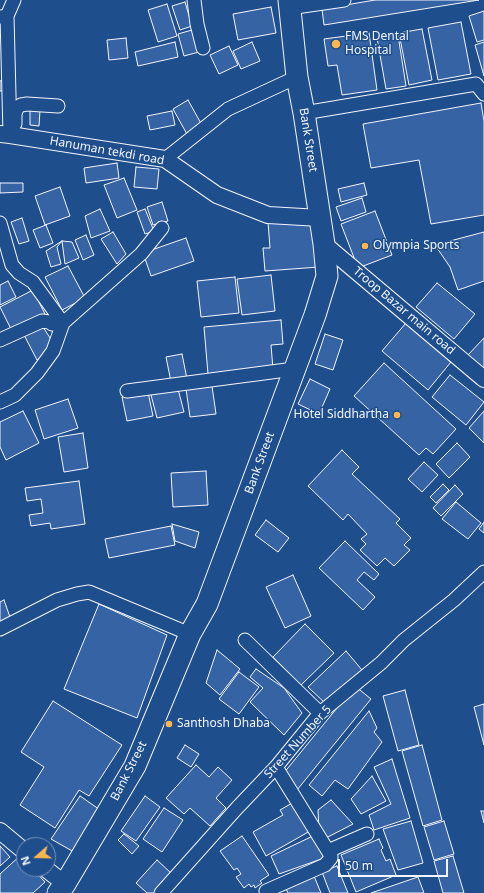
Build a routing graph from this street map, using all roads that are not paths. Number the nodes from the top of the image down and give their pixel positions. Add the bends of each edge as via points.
1 (14, 0) edge
2 (194, 0) edge
3 (344, 0) edge
4 (289, 4) edge
5 (3, 16) edge
6 (203, 48) dead end
7 (297, 77) junction
8 (484, 94) edge
9 (58, 106) dead end
10 (304, 113) junction
11 (8, 135) edge
12 (165, 159) junction
13 (320, 218) junction
14 (0, 223) edge
15 (162, 228) dead end
16 (324, 244) junction
17 (63, 323) junction
18 (0, 340) edge
19 (294, 369) junction
20 (484, 378) edge
21 (127, 392) dead end
22 (0, 402) edge
23 (484, 572) edge
24 (0, 630) edge
25 (190, 634) junction
26 (245, 640) dead end
27 (320, 713) junction
28 (276, 767) junction
29 (0, 832) edge
30 (367, 834) dead end
31 (16, 845) edge
32 (328, 851) junction
33 (52, 877) edge
34 (61, 889) edge
35 (266, 890) dead end
36 (162, 893) edge

1 - 5 street
2 - 6 street
3 - 4 street
4 - 7 main road, Bank Street
5 - 11 street
7 - 10 main road, Bank Street
7 - 12 street via 228,108
8 - 10 street via 476,84
9 - 11 street via 27,104 17,108
10 - 13 main road, Bank Street
11 - 12 street, Hanuman tekdi road
12 - 13 street, Hanuman tekdi road via 217,195 268,215
13 - 16 main road, Bank Street
14 - 17 street via 12,265 33,282
15 - 17 street via 141,254
16 - 19 main road, Bank Street via 327,276
16 - 20 street, Troop Bazar main road
17 - 18 street via 52,324 42,321
17 - 22 street via 53,351 37,373 15,395
19 - 21 street
19 - 25 main road, Bank Street via 207,604
23 - 27 street, Street Number 5
24 - 25 street via 57,600 89,592
25 - 34 main road, Bank Street via 135,766
26 - 27 street
27 - 28 street, Street Number 5
28 - 32 street
28 - 36 street, Street Number 5
29 - 31 street
30 - 32 street
32 - 35 street via 331,858 325,865
33 - 34 street

